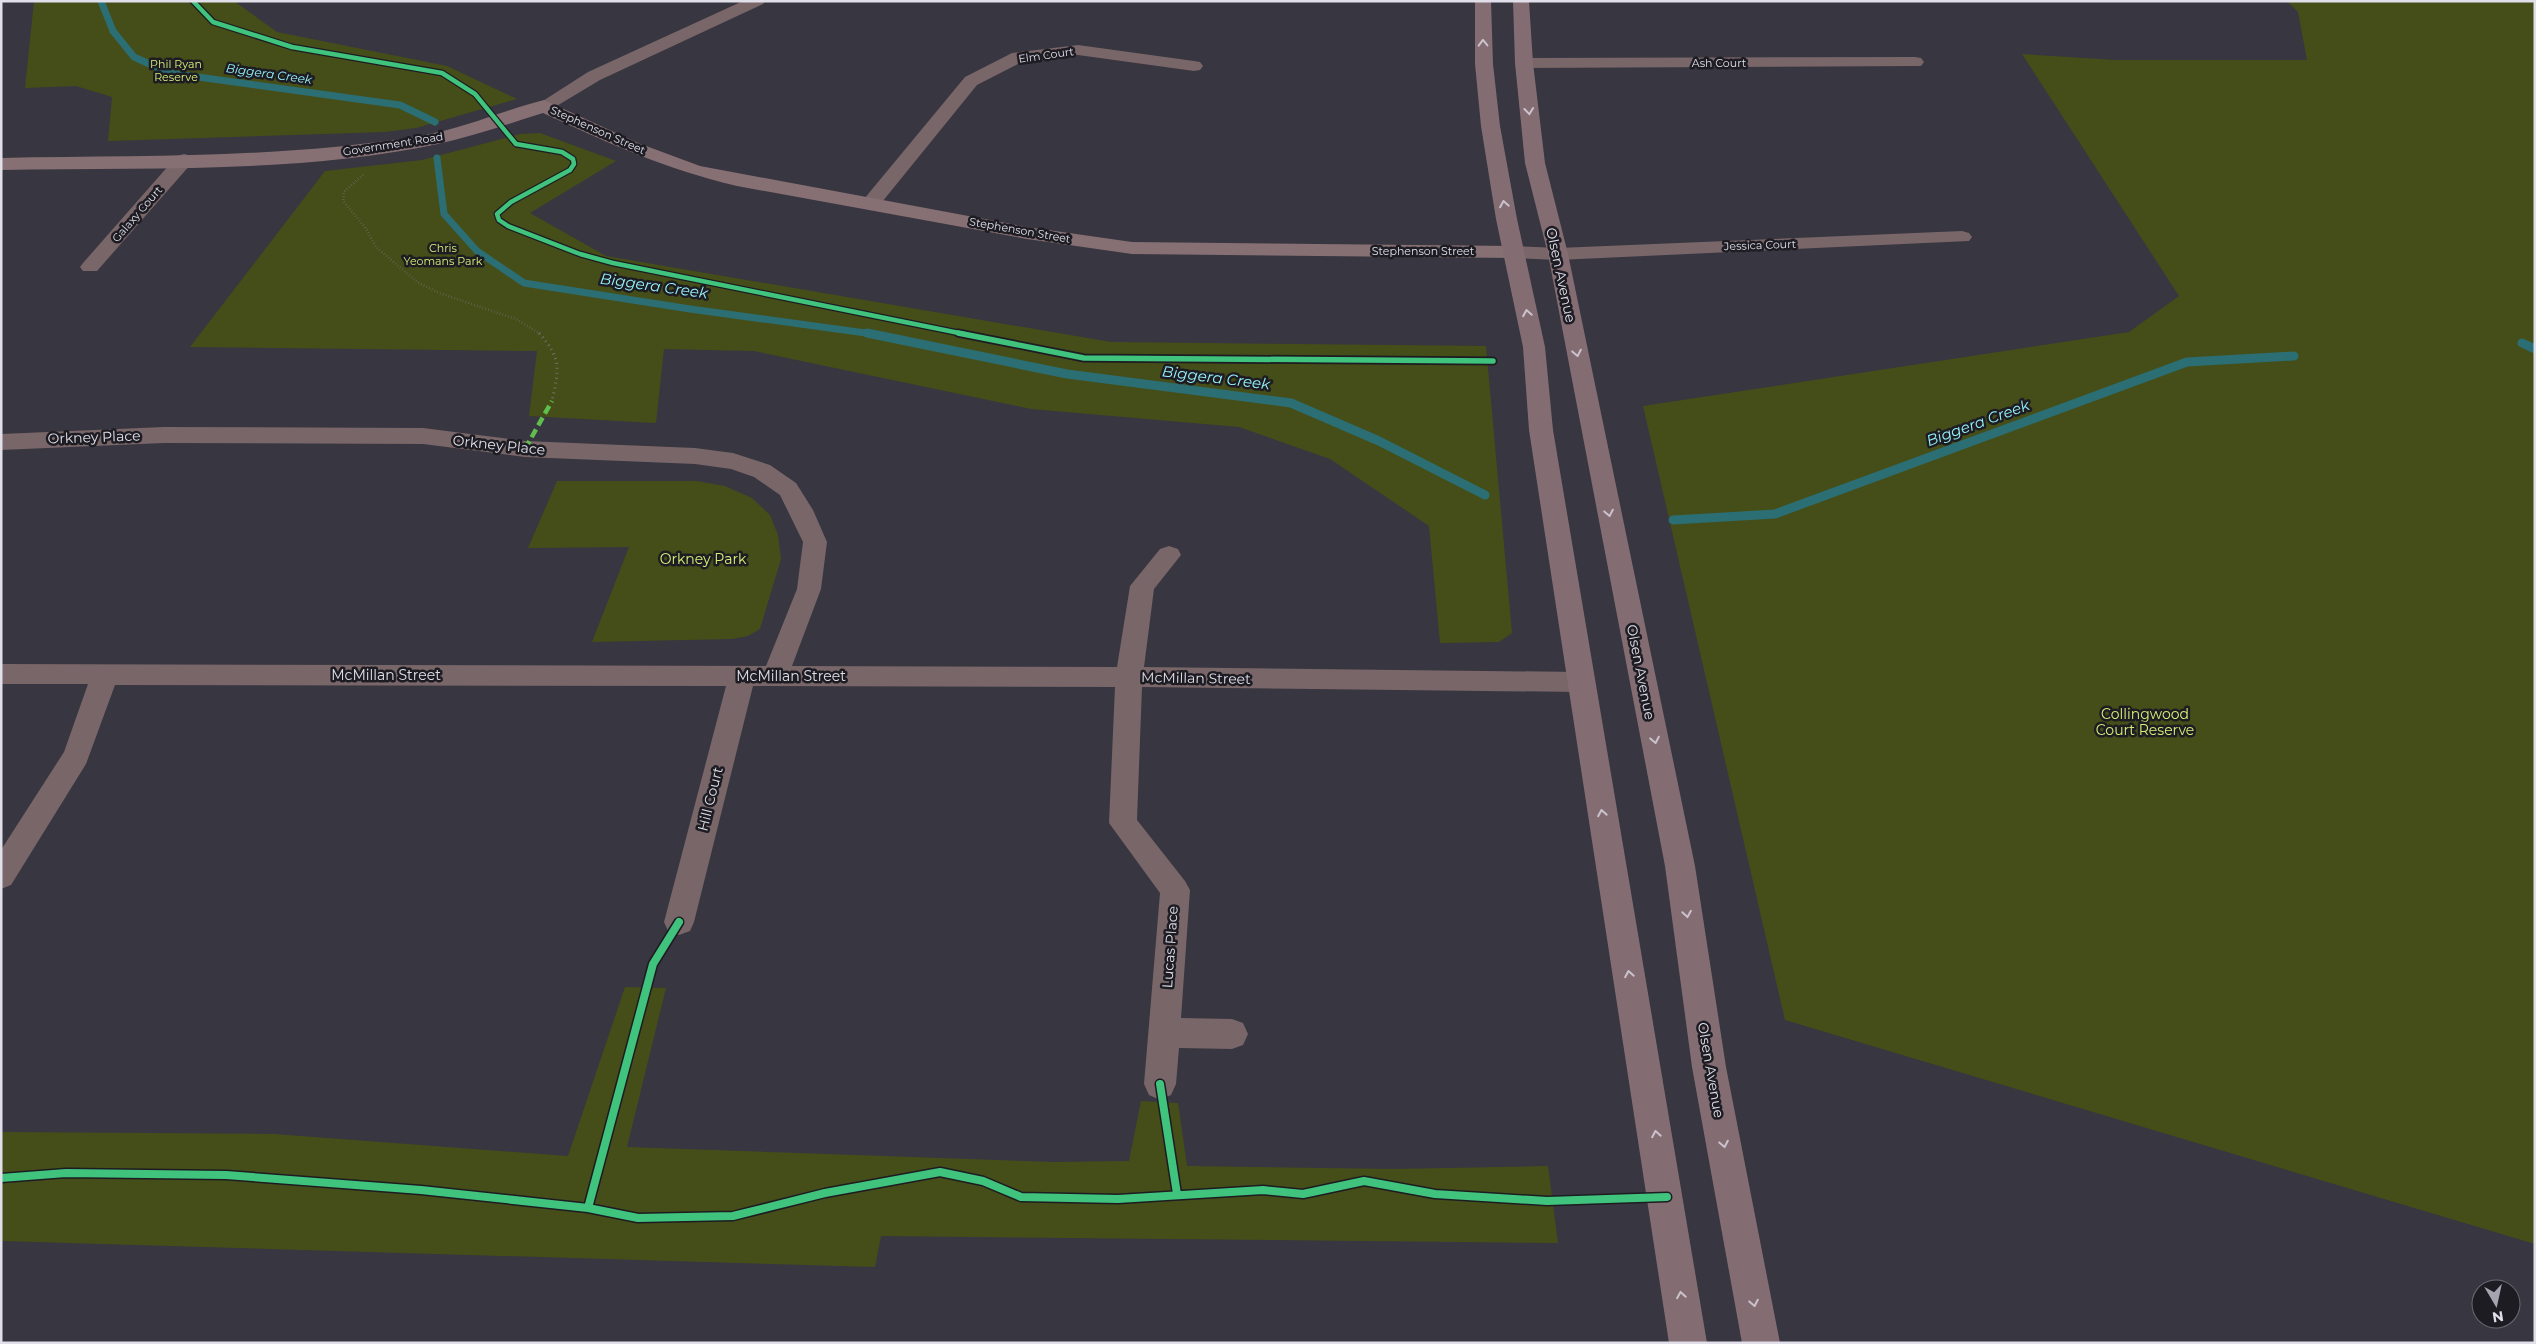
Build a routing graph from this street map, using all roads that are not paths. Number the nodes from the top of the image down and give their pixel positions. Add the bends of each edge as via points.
1 (757, 1) edge
2 (1483, 1) edge
3 (1521, 1) edge
4 (1915, 62) dead end
5 (1524, 63) junction
6 (1194, 66) dead end
7 (544, 106) junction
8 (184, 160) junction
9 (1, 164) edge
10 (870, 203) junction
11 (1962, 237) dead end
12 (1513, 252) junction
13 (1558, 254) junction
14 (90, 267) dead end
15 (1, 442) edge
16 (1169, 555) dead end
17 (1, 674) edge
18 (105, 675) junction
19 (742, 676) junction
20 (775, 676) junction
21 (1129, 677) junction
22 (1580, 682) junction
23 (1, 876) edge
24 (679, 922) dead end
25 (1164, 1033) junction
26 (1232, 1034) dead end
27 (1160, 1084) dead end
28 (1688, 1343) edge
29 (1761, 1343) edge

1 - 7 street, Government Road via 594,76
12 -> 2 main road via 1489,111
3 - 5 main road, Olsen Avenue
4 - 5 street, Ash Court
5 -> 13 main road, Olsen Avenue via 1535,163
6 - 10 street, Elm Court via 1078,50 1018,57 970,81
7 - 8 street, Government Road via 499,122 432,139 370,149 323,155
7 - 10 street, Stephenson Street via 631,147 694,170
8 - 9 street, Government Road
8 - 14 street, Galaxy Court
10 - 12 street, Stephenson Street via 1028,233 1132,248
11 - 13 street, Jessica Court
12 - 13 street, Jessica Court
22 -> 12 main road via 1541,430 1536,361
13 -> 29 main road, Olsen Avenue via 1680,866 1709,1068
15 - 20 street, Orkney Place via 164,435 424,436 524,449 695,456 733,461 762,471 788,489 815,542 809,589
16 - 21 street, Lucas Place via 1142,586
17 - 18 street, McMillan Street
18 - 19 street, McMillan Street
18 - 23 street via 76,756
19 - 20 street, McMillan Street
19 - 24 street, Hill Court
20 - 21 street, McMillan Street
21 - 22 street, McMillan Street
21 - 25 street, Lucas Place via 1123,823 1175,890
28 -> 22 main road via 1667,1197
25 - 26 street
25 - 27 street, Lucas Place

